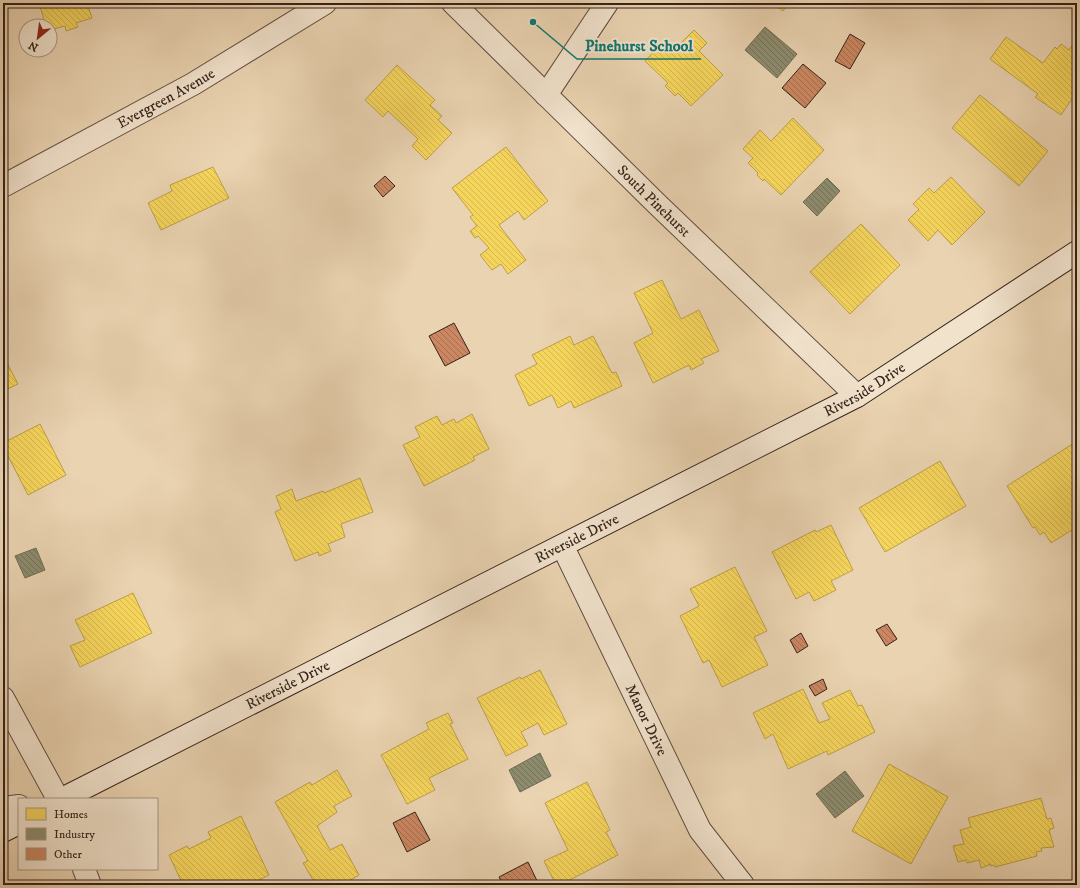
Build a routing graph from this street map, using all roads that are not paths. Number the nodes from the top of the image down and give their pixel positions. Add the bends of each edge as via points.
1 (325, 3) edge
2 (453, 3) edge
3 (608, 3) edge
4 (546, 95) junction
5 (3, 186) edge
6 (1077, 252) edge
7 (857, 396) junction
8 (563, 547) junction
9 (3, 698) edge
10 (57, 798) edge
11 (64, 798) edge
12 (18, 806) edge
13 (3, 808) edge
14 (18, 824) edge
15 (3, 831) edge
16 (84, 870) edge
17 (90, 885) edge
18 (743, 885) edge

1 - 5 street, Evergreen Avenue via 193,84
2 - 4 street, South Pinehurst
3 - 4 street
4 - 7 street, South Pinehurst
6 - 7 street, Riverside Drive
7 - 8 street, Riverside Drive
8 - 11 street, Riverside Drive
8 - 18 street, Manor Drive via 700,830
9 - 10 street
12 - 13 street
14 - 15 street
16 - 17 street

